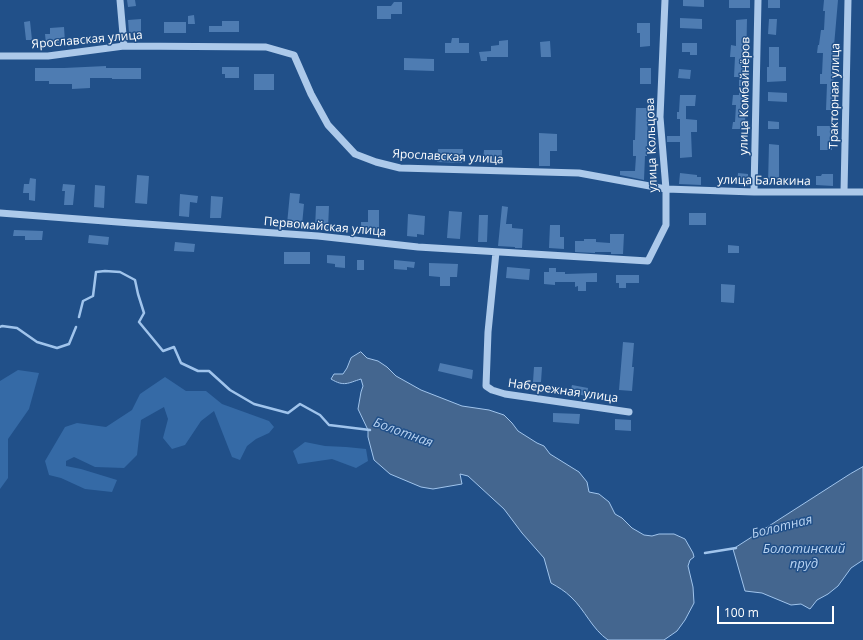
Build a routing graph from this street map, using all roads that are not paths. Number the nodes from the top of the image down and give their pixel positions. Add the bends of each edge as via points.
1 (120, 0) edge
2 (665, 0) edge
3 (758, 0) edge
4 (848, 0) edge
5 (124, 46) junction
6 (0, 56) edge
7 (666, 189) junction
8 (754, 192) junction
9 (844, 192) junction
10 (863, 192) edge
11 (0, 213) edge
12 (496, 252) junction
13 (648, 261) joint
14 (629, 412) dead end

1 - 5 street
2 - 7 street, улица Кольцова via 660,117
3 - 8 street, улица Комбайнёров
4 - 9 street, Тракторная улица
5 - 6 street, Ярославская улица via 48,56
5 - 7 street, Ярославская улица via 266,47 294,55 328,125 354,154 376,162 400,168 579,173
7 - 8 street, улица Балакина
7 - 13 street, улица Кольцова via 666,225
8 - 9 street, улица Балакина
9 - 10 street, улица Балакина
11 - 12 street, Первомайская улица
12 - 13 street, Первомайская улица
12 - 14 street, Набережная улица via 488,332 486,386 505,394

